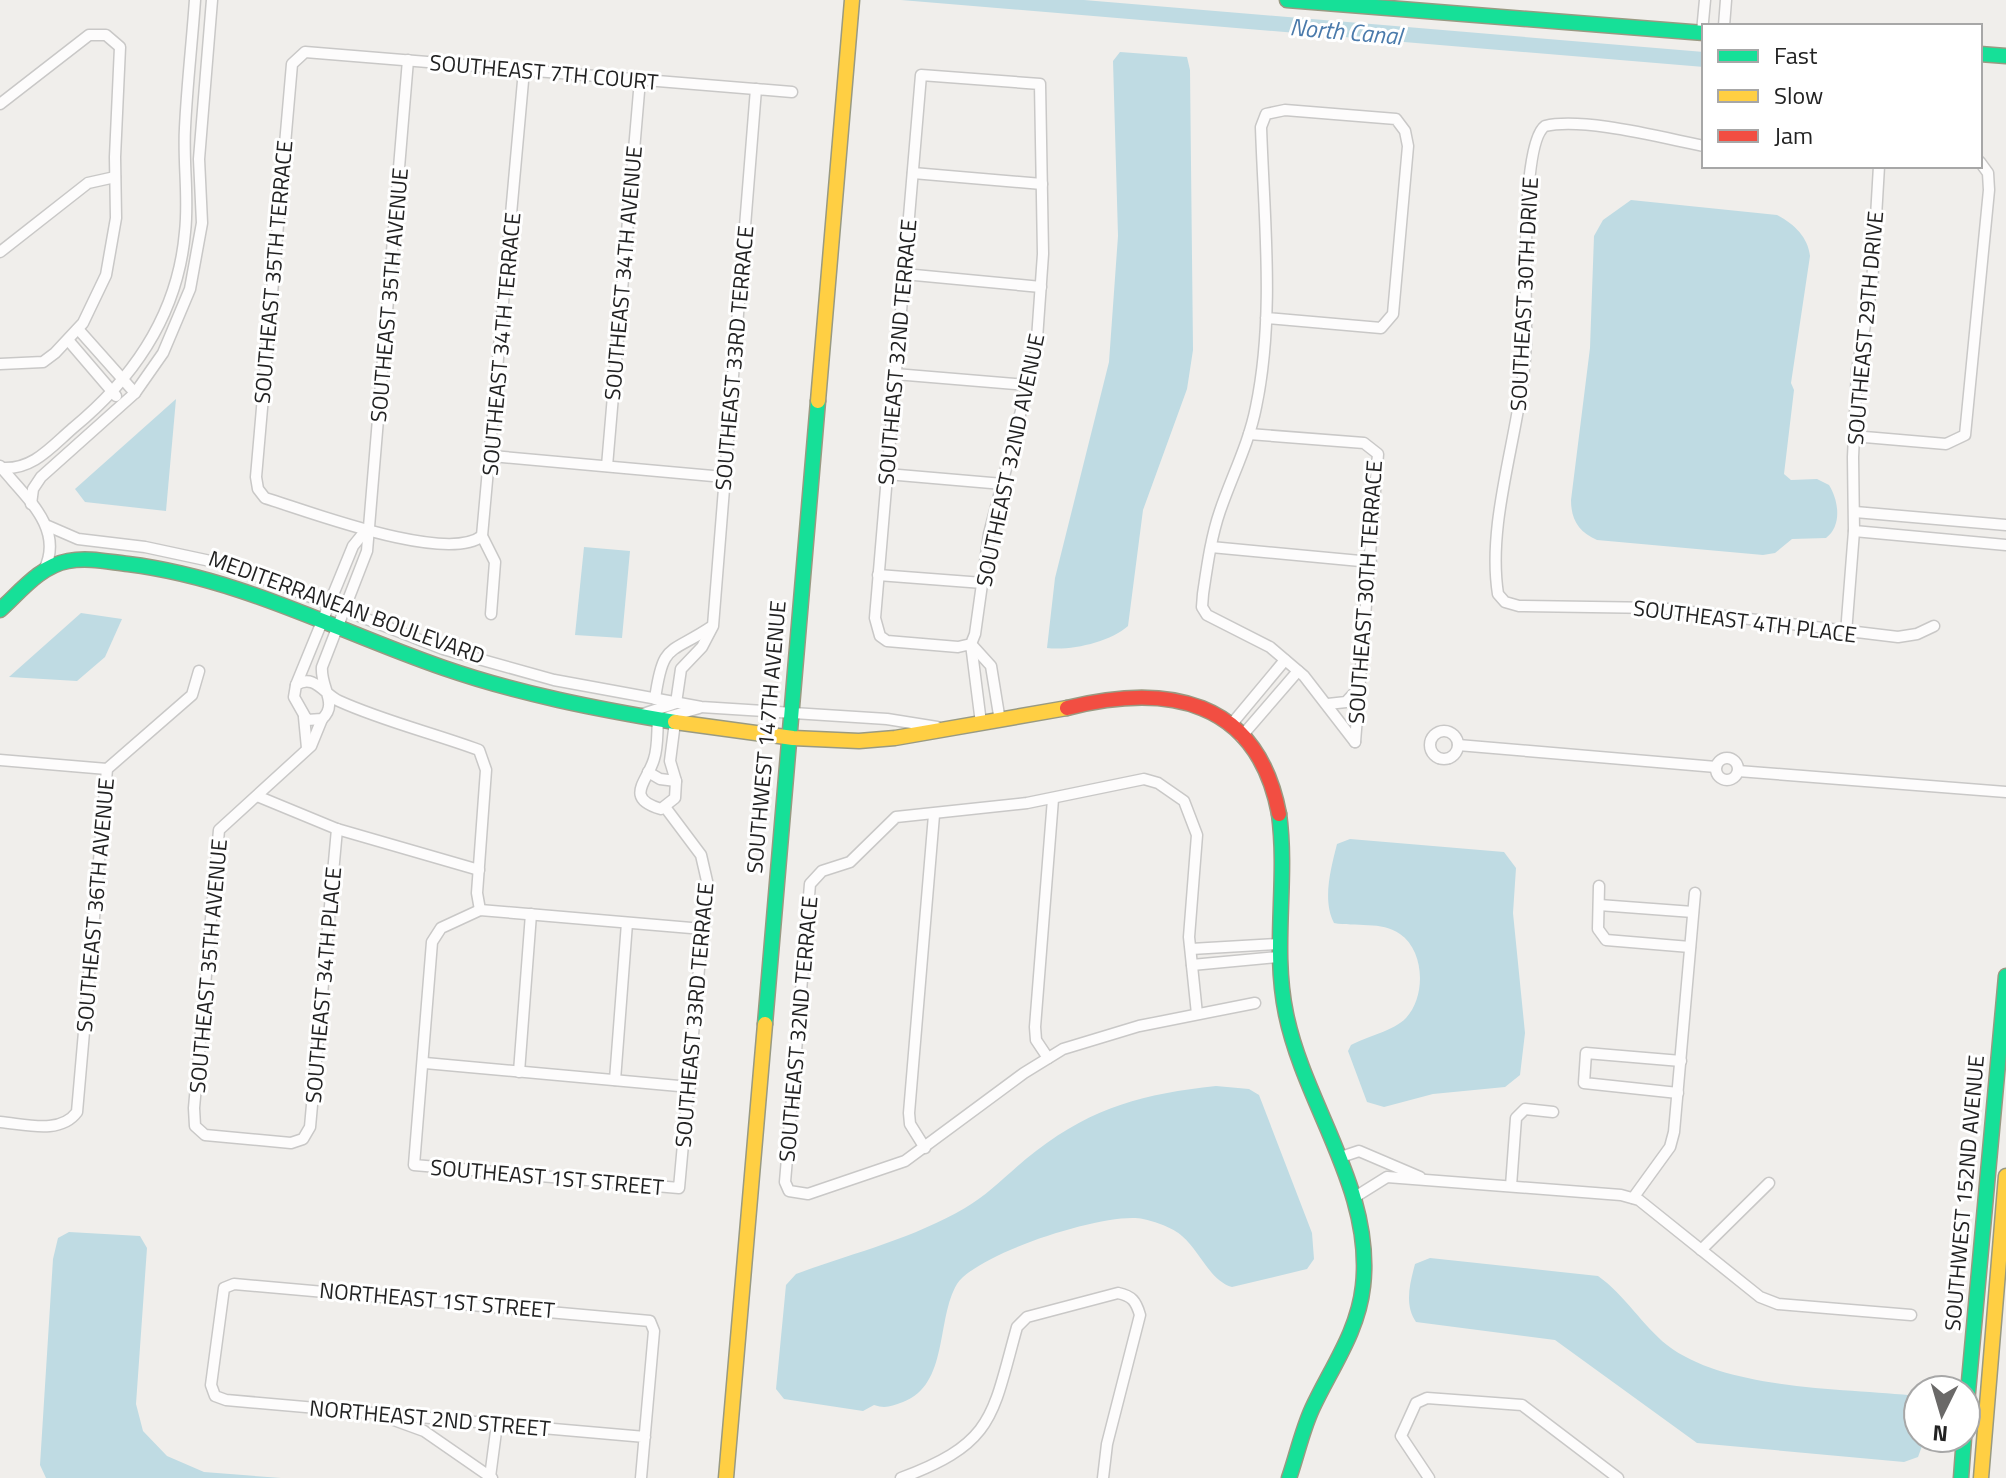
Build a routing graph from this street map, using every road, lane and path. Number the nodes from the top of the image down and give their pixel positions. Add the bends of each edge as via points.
1 (195, 0) edge
2 (212, 0) edge
3 (852, 0) edge
4 (1287, 0) edge
5 (1705, 0) edge
6 (1726, 0) edge
7 (1704, 24) edge
8 (1724, 24) edge
9 (1702, 32) edge
10 (1982, 54) edge
11 (297, 56) joint
12 (2006, 56) edge
13 (408, 60) junction
14 (524, 70) junction
15 (640, 80) junction
16 (1040, 84) joint
17 (756, 89) junction
18 (792, 92) dead end
19 (0, 104) edge
20 (1702, 146) edge
21 (1982, 165) edge
22 (1879, 168) edge
23 (913, 173) junction
24 (115, 177) junction
25 (1042, 184) junction
26 (0, 252) edge
27 (904, 274) junction
28 (1041, 287) junction
29 (1266, 318) junction
30 (78, 329) junction
31 (68, 340) junction
32 (94, 347) junction
33 (82, 357) junction
34 (0, 364) edge
35 (895, 374) junction
36 (124, 381) junction
37 (1028, 385) junction
38 (113, 393) junction
39 (135, 393) junction
40 (124, 405) junction
41 (1249, 434) junction
42 (1853, 436) junction
43 (492, 456) junction
44 (607, 466) junction
45 (1, 467) edge
46 (887, 474) junction
47 (724, 477) junction
48 (1003, 484) junction
49 (31, 504) junction
50 (1855, 512) junction
51 (1956, 521) junction
52 (2006, 525) edge
53 (48, 526) junction
54 (366, 530) junction
55 (1854, 531) junction
56 (482, 536) junction
57 (1955, 540) junction
58 (2006, 545) edge
59 (1211, 547) junction
60 (1371, 562) junction
61 (42, 575) junction
62 (878, 575) junction
63 (983, 583) junction
64 (1505, 602) joint
65 (328, 605) junction
66 (0, 610) edge
67 (341, 612) junction
68 (491, 614) dead end
69 (319, 621) junction
70 (713, 626) junction
71 (1934, 626) dead end
72 (335, 628) junction
73 (1846, 633) junction
74 (971, 644) junction
75 (1285, 660) junction
76 (301, 666) junction
77 (321, 670) junction
78 (199, 671) dead end
79 (1298, 671) junction
80 (296, 685) junction
81 (1360, 686) junction
82 (325, 691) junction
83 (655, 699) junction
84 (676, 703) junction
85 (1328, 704) junction
86 (701, 707) junction
87 (352, 708) junction
88 (638, 715) junction
89 (790, 715) junction
90 (304, 717) junction
91 (324, 718) junction
92 (658, 720) junction
93 (1000, 721) junction
94 (675, 722) junction
95 (981, 723) junction
96 (943, 728) junction
97 (1236, 732) junction
98 (788, 736) junction
99 (1458, 745) dead end
100 (307, 748) junction
101 (0, 760) edge
102 (107, 769) junction
103 (648, 772) junction
104 (676, 781) junction
105 (2006, 792) edge
106 (257, 796) junction
107 (1053, 799) junction
108 (665, 807) junction
109 (934, 815) junction
110 (337, 829) junction
111 (479, 870) junction
112 (1599, 886) dead end
113 (1695, 893) dead end
114 (1599, 905) junction
115 (480, 910) junction
116 (1693, 912) junction
117 (531, 914) junction
118 (627, 923) junction
119 (703, 929) junction
120 (1219, 947) junction
121 (1690, 947) junction
122 (1191, 949) junction
123 (1278, 950) junction
124 (1220, 962) junction
125 (1192, 965) junction
126 (2006, 976) edge
127 (1255, 1003) dead end
128 (1197, 1014) junction
129 (1048, 1058) junction
130 (1681, 1061) junction
131 (425, 1063) junction
132 (2002, 1068) edge
133 (519, 1072) junction
134 (615, 1080) junction
135 (690, 1087) junction
136 (1678, 1093) junction
137 (2001, 1094) edge
138 (1553, 1112) dead end
139 (0, 1122) edge
140 (303, 1139) joint
141 (925, 1148) junction
142 (1338, 1158) junction
143 (1390, 1162) junction
144 (2006, 1176) edge
145 (1387, 1177) junction
146 (1421, 1178) junction
147 (1769, 1183) dead end
148 (1511, 1186) junction
149 (679, 1188) joint
150 (1355, 1197) junction
151 (1633, 1198) junction
152 (1701, 1250) junction
153 (1911, 1315) dead end
154 (1974, 1326) junction
155 (2000, 1329) edge
156 (1971, 1349) junction
157 (1999, 1350) edge
158 (1969, 1374) edge
159 (215, 1396) joint
160 (378, 1414) junction
161 (497, 1424) junction
162 (645, 1437) junction
163 (1963, 1454) edge
164 (491, 1477) edge
165 (1289, 1477) edge
166 (641, 1478) edge
167 (726, 1478) edge
168 (901, 1478) edge
169 (1103, 1478) edge
170 (1429, 1478) edge
171 (1618, 1478) edge
172 (1961, 1478) edge
173 (1981, 1478) edge

1 - 36 street via 182,260 161,324
2 - 39 street via 198,257 176,327
3 - 89 street, SOUTHWEST 147TH AVENUE
4 - 9 street
5 - 7 street
6 - 8 street
10 - 12 street
11 - 13 street, SOUTHEAST 7TH COURT via 305,52
11 - 54 street, SOUTHEAST 35TH TERRACE via 292,64 256,477 265,498
13 - 14 street, SOUTHEAST 7TH COURT
13 - 54 street, SOUTHEAST 35TH AVENUE
14 - 15 street, SOUTHEAST 7TH COURT
14 - 43 street, SOUTHEAST 34TH TERRACE
15 - 17 street, SOUTHEAST 7TH COURT
15 - 44 street, SOUTHEAST 34TH AVENUE
16 - 23 street, SOUTHEAST 32ND TERRACE via 921,75
16 - 25 street, SOUTHEAST 32ND AVENUE
17 - 18 street, SOUTHEAST 7TH COURT
17 - 47 street, SOUTHEAST 33RD TERRACE
19 - 24 street via 89,35 106,35 120,47 121,56
20 - 64 street, SOUTHEAST 30TH DRIVE via 1558,124 1541,128 1533,142 1523,373 1498,540 1497,590
21 - 42 street via 1988,173 1965,435 1946,444
22 - 42 street, SOUTHEAST 29TH DRIVE via 1872,285 1857,370
23 - 25 street
23 - 27 street, SOUTHEAST 32ND TERRACE
24 - 26 street via 88,183
24 - 30 street via 113,249 90,312
25 - 28 street, SOUTHEAST 32ND AVENUE
27 - 28 street
27 - 35 street, SOUTHEAST 32ND TERRACE
28 - 37 street, SOUTHEAST 32ND AVENUE
29 - 29 street via 1261,127 1266,114 1285,110 1396,119 1408,146 1389,322 1381,328
29 - 41 street via 1263,367
30 - 31 street
30 - 32 street
31 - 33 street
31 - 34 street via 43,362
32 - 33 street
32 - 36 street
33 - 38 street
35 - 37 street
35 - 46 street, SOUTHEAST 32ND TERRACE
36 - 38 street
36 - 39 street
37 - 48 street, SOUTHEAST 32ND AVENUE
38 - 40 street
38 - 45 street via 30,465
39 - 40 street
40 - 49 street via 41,477
41 - 59 street
41 - 60 street, SOUTHEAST 30TH TERRACE via 1375,449 1379,463
42 - 50 street, SOUTHEAST 29TH DRIVE
43 - 44 street
43 - 56 street, SOUTHEAST 34TH TERRACE
44 - 47 street
45 - 49 street
46 - 48 street
46 - 62 street, SOUTHEAST 32ND TERRACE
47 - 70 street, SOUTHEAST 33RD TERRACE
48 - 63 street, SOUTHEAST 32ND AVENUE
49 - 53 street
50 - 51 street
50 - 55 street, SOUTHEAST 29TH DRIVE
51 - 52 street
51 - 57 street
53 - 61 street via 51,549
53 - 65 street, MEDITERRANEAN BOULEVARD via 78,539 229,565
54 - 56 street via 384,537 461,544
54 - 65 street, SOUTHEAST 35TH AVENUE via 353,546
54 - 67 street, SOUTHEAST 35TH AVENUE via 367,551
55 - 57 street
55 - 73 street, SOUTHEAST 29TH DRIVE
56 - 68 street, SOUTHEAST 34TH TERRACE via 495,562
57 - 58 street
59 - 60 street
59 - 75 street via 1202,607 1207,615 1244,631
60 - 81 street, SOUTHEAST 30TH TERRACE
61 - 66 street, MEDITERRANEAN BOULEVARD
61 - 69 street, MEDITERRANEAN BOULEVARD via 58,562 74,559 133,564 228,584
62 - 63 street
62 - 74 street, SOUTHEAST 32ND TERRACE via 876,629 887,641
63 - 74 street, SOUTHEAST 32ND AVENUE
64 - 73 street, SOUTHEAST 4TH PLACE via 1670,609
65 - 67 street, MEDITERRANEAN BOULEVARD
65 - 69 street, SOUTHEAST 35TH AVENUE
67 - 72 street, SOUTHEAST 35TH AVENUE
67 - 83 street, MEDITERRANEAN BOULEVARD via 554,680
69 - 72 street, MEDITERRANEAN BOULEVARD
69 - 76 street, SOUTHEAST 35TH AVENUE
70 - 83 street via 667,653
70 - 84 street, SOUTHEAST 33RD TERRACE via 681,669
71 - 73 street, SOUTHEAST 4TH PLACE via 1898,637
72 - 77 street, SOUTHEAST 35TH AVENUE
72 - 88 street, MEDITERRANEAN BOULEVARD via 446,669
74 - 93 street via 991,666
74 - 95 street, SOUTHEAST 32ND AVENUE
75 - 79 street
75 - 97 street
76 - 77 street
76 - 80 street, SOUTHEAST 35TH AVENUE
77 - 82 street, SOUTHEAST 35TH AVENUE
78 - 102 street, SOUTHEAST 36TH AVENUE via 192,695
79 - 85 street
79 - 97 street
80 - 82 street via 310,681
80 - 90 street via 294,697
81 - 85 street via 1346,702
81 - 85 street, SOUTHEAST 30TH TERRACE via 1355,742
82 - 87 street
82 - 91 street via 331,703
83 - 84 street, MEDITERRANEAN BOULEVARD
84 - 86 street, MEDITERRANEAN BOULEVARD
84 - 88 street, MEDITERRANEAN BOULEVARD
86 - 89 street, MEDITERRANEAN BOULEVARD
86 - 92 street, MEDITERRANEAN BOULEVARD
87 - 91 street
87 - 111 street via 479,750 486,770
88 - 92 street, MEDITERRANEAN BOULEVARD
89 - 96 street, MEDITERRANEAN BOULEVARD via 887,719
89 - 98 street, SOUTHWEST 147TH AVENUE
90 - 91 street
90 - 100 street
91 - 100 street, SOUTHEAST 35TH AVENUE
92 - 94 street, MEDITERRANEAN BOULEVARD
92 - 103 street, SOUTHEAST 33RD TERRACE
93 - 95 street, MEDITERRANEAN BOULEVARD
93 - 97 street, MEDITERRANEAN BOULEVARD via 1144,694 1200,707
94 - 98 street, MEDITERRANEAN BOULEVARD
94 - 104 street via 670,761
95 - 96 street, MEDITERRANEAN BOULEVARD
96 - 98 street, MEDITERRANEAN BOULEVARD via 888,739
97 - 123 street via 1271,779 1281,805
98 - 167 street, SOUTHWEST 147TH AVENUE
99 - 105 street via 1716,767 1727,758 1738,771
100 - 106 street, SOUTHEAST 35TH AVENUE
101 - 102 street
102 - 139 street, SOUTHEAST 36TH AVENUE via 77,1112 63,1124
103 - 104 street
103 - 108 street, SOUTHEAST 33RD TERRACE via 641,795 652,806
104 - 108 street via 675,798
106 - 110 street
106 - 140 street, SOUTHEAST 35TH AVENUE via 219,830 195,1126 205,1135 291,1143
107 - 109 street
107 - 122 street via 1144,779 1184,801 1197,835
107 - 129 street via 1035,1027 1036,1040
108 - 119 street, SOUTHEAST 33RD TERRACE via 706,867
109 - 141 street via 909,1113
109 - 141 street, SOUTHEAST 32ND TERRACE via 896,817 850,862 810,884 785,1182 789,1191 808,1194 905,1161
110 - 111 street
110 - 140 street, SOUTHEAST 34TH PLACE via 310,1127
111 - 115 street
112 - 114 street
113 - 116 street
114 - 116 street
114 - 121 street via 1598,929 1606,940
115 - 117 street
115 - 131 street via 441,928 432,942
116 - 121 street
117 - 118 street
117 - 133 street
118 - 119 street
118 - 134 street
119 - 135 street, SOUTHEAST 33RD TERRACE
120 - 122 street
120 - 123 street
120 - 124 street
121 - 130 street
122 - 125 street
123 - 124 street
123 - 142 street via 1282,1000 1295,1049
124 - 125 street
125 - 128 street
126 - 132 street, SOUTHWEST 152ND AVENUE
127 - 128 street
128 - 129 street via 1097,1037
129 - 141 street
130 - 136 street
130 - 136 street via 1586,1053 1584,1083
131 - 133 street
131 - 149 street, SOUTHEAST 1ST STREET via 414,1165
132 - 137 street, SOUTHWEST 152ND AVENUE
133 - 134 street
134 - 135 street
135 - 149 street, SOUTHEAST 33RD TERRACE
136 - 151 street via 1670,1147
137 - 154 street, SOUTHWEST 152ND AVENUE
138 - 148 street via 1525,1109 1516,1118
142 - 143 street via 1359,1151
142 - 150 street
143 - 145 street
143 - 146 street
144 - 155 street, SOUTHWEST 152ND AVENUE
145 - 146 street
145 - 150 street
146 - 148 street
147 - 152 street
148 - 151 street
150 - 165 street via 1364,1263 1359,1311 1340,1361 1312,1408
151 - 152 street
152 - 153 street via 1760,1297 1778,1304
154 - 155 street
154 - 156 street, SOUTHWEST 152ND AVENUE
155 - 157 street, SOUTHWEST 152ND AVENUE
156 - 157 street
156 - 158 street, SOUTHWEST 152ND AVENUE
157 - 173 street, SOUTHWEST 152ND AVENUE
159 - 160 street, NORTHEAST 2ND STREET
159 - 162 street, NORTHEAST 1ST STREET via 211,1385 224,1288 234,1284 650,1321 654,1331
160 - 161 street, NORTHEAST 2ND STREET
160 - 164 street via 424,1431
161 - 162 street, NORTHEAST 2ND STREET
161 - 164 street
162 - 166 street
163 - 172 street
168 - 169 street via 936,1465 986,1425 1017,1327 1027,1317 1118,1293 1136,1303 1138,1327
170 - 171 street via 1401,1436 1416,1403 1427,1398 1522,1405

